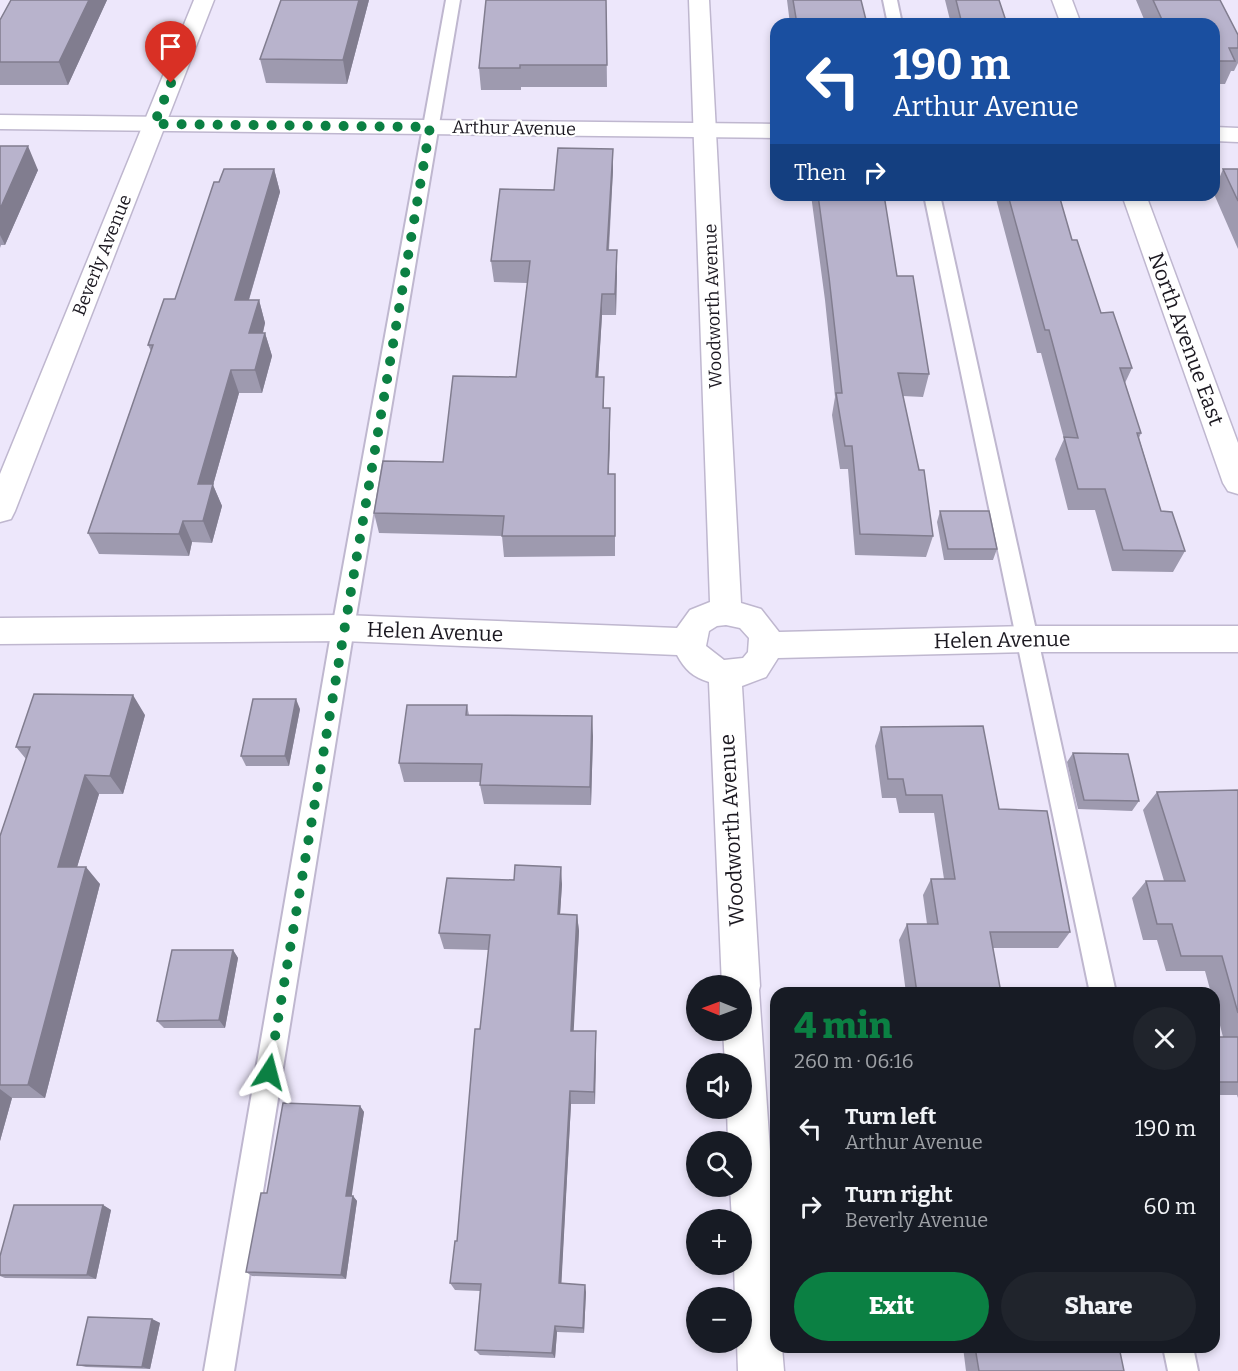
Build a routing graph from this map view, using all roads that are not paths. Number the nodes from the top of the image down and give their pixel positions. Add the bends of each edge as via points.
1 (204, 0) edge
2 (453, 0) edge
3 (699, 0) edge
4 (890, 0) edge
5 (1062, 0) edge
6 (894, 18) edge
7 (1069, 18) edge
8 (0, 122) edge
9 (154, 124) junction
10 (430, 127) junction
11 (705, 130) junction
12 (770, 131) edge
13 (1220, 134) edge
14 (1238, 135) edge
15 (933, 201) edge
16 (1136, 201) edge
17 (1238, 483) edge
18 (0, 511) edge
19 (726, 612) junction
20 (343, 628) junction
21 (0, 631) edge
22 (1028, 639) junction
23 (1238, 639) edge
24 (690, 642) junction
25 (766, 645) junction
26 (724, 674) junction
27 (740, 975) edge
28 (1102, 987) edge
29 (743, 1041) edge
30 (1179, 1353) edge
31 (219, 1371) edge
32 (761, 1371) edge
33 (1183, 1371) edge

1 - 9 street, Beverly Avenue
2 - 10 lane
3 - 11 street, Woodworth Avenue
4 - 6 lane
5 - 7 street
8 - 9 street, Arthur Avenue
9 - 10 street, Arthur Avenue
9 - 18 street, Beverly Avenue
10 - 11 street, Arthur Avenue
10 - 20 lane
11 - 12 street, Arthur Avenue
11 - 19 street, Woodworth Avenue
13 - 14 street
15 - 22 lane
16 - 17 street, North Avenue East
19 - 24 street via 702,618 689,635
19 - 25 street via 750,618 765,635
20 - 21 street, Helen Avenue
20 - 24 street, Helen Avenue
20 - 31 lane
22 - 23 street, Helen Avenue
22 - 25 street, Helen Avenue
22 - 28 lane
24 - 26 street via 701,665
25 - 26 street via 758,664 737,674
26 - 27 street, Woodworth Avenue
29 - 32 street
30 - 33 lane

